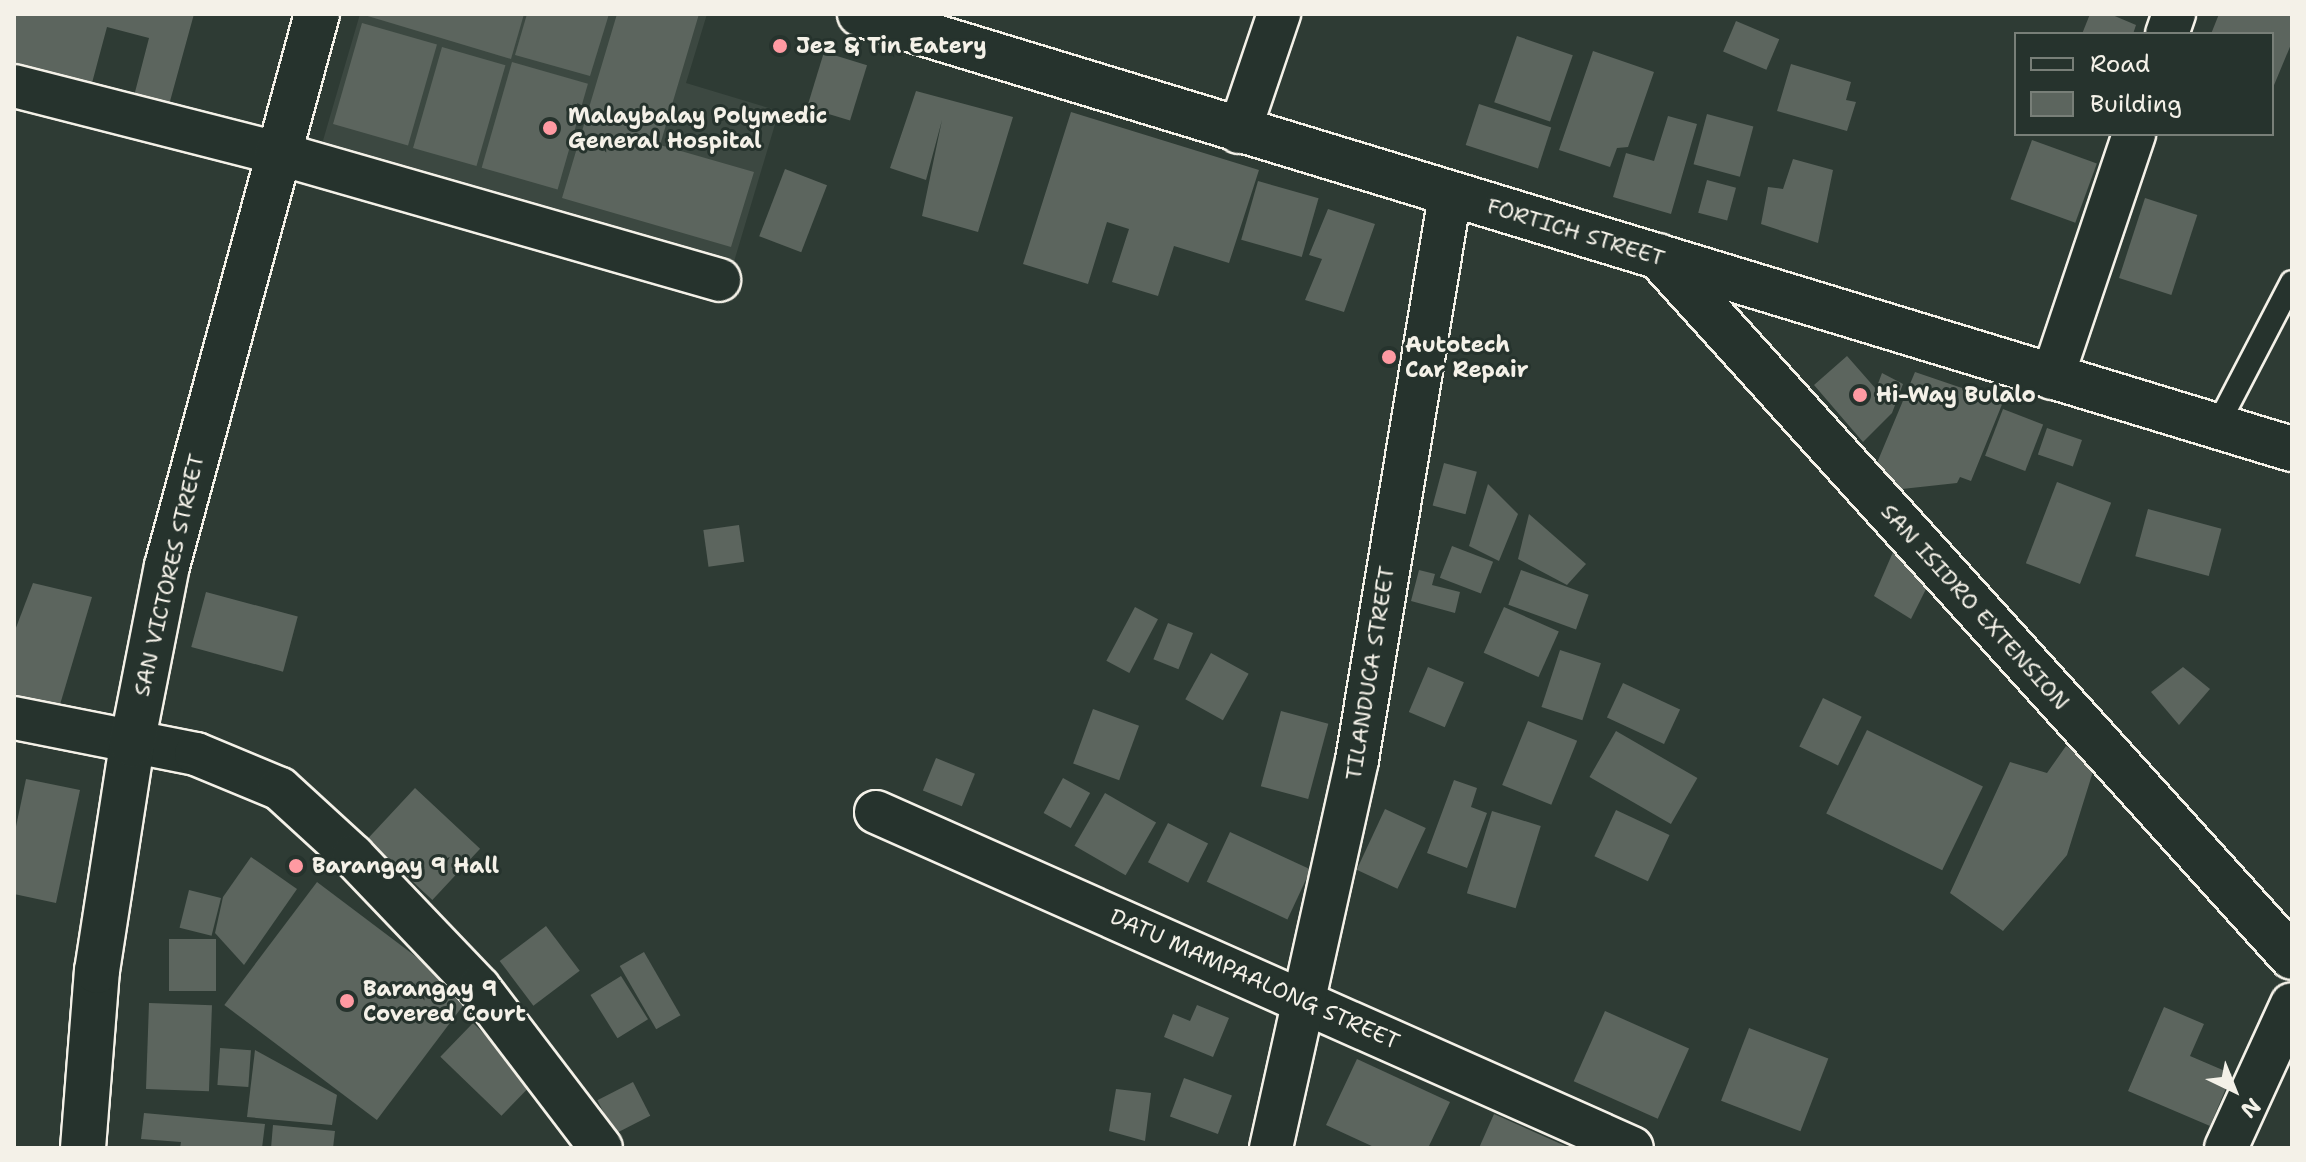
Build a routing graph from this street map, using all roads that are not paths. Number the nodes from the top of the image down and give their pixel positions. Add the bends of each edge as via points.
1 (317, 14) edge
2 (860, 14) edge
3 (1279, 14) edge
4 (14, 86) edge
5 (1239, 132) junction
6 (2133, 136) edge
7 (277, 153) junction
8 (1450, 195) junction
9 (1658, 256) junction
10 (719, 280) dead end
11 (2292, 282) edge
12 (2052, 378) junction
13 (2217, 426) junction
14 (2292, 449) edge
15 (14, 718) edge
16 (132, 744) junction
17 (876, 812) dead end
18 (2292, 957) edge
19 (1304, 999) junction
20 (2292, 1004) edge
21 (83, 1148) edge
22 (601, 1148) edge
23 (1271, 1148) edge
24 (1632, 1148) edge
25 (2226, 1148) edge

1 - 7 main road, SAN VICTORES STREET
2 - 5 main road, FORTICH STREET
3 - 5 street
4 - 7 street
5 - 8 main road, FORTICH STREET
6 - 12 street
7 - 10 street
7 - 16 main road, SAN VICTORES STREET via 167,566
8 - 9 main road, FORTICH STREET
8 - 19 street, TILANDUCA STREET via 1357,760
9 - 12 main road, FORTICH STREET
9 - 18 main road, SAN ISIDRO EXTENSION
11 - 13 lane
12 - 13 main road, FORTICH STREET
13 - 14 main road, FORTICH STREET
15 - 16 street
16 - 21 main road, SAN VICTORES STREET via 97,971
16 - 22 street via 196,754 280,789 479,988
17 - 19 street, DATU MAMPAALONG STREET
19 - 23 street, TILANDUCA STREET
19 - 24 street, DATU MAMPAALONG STREET
20 - 25 street

